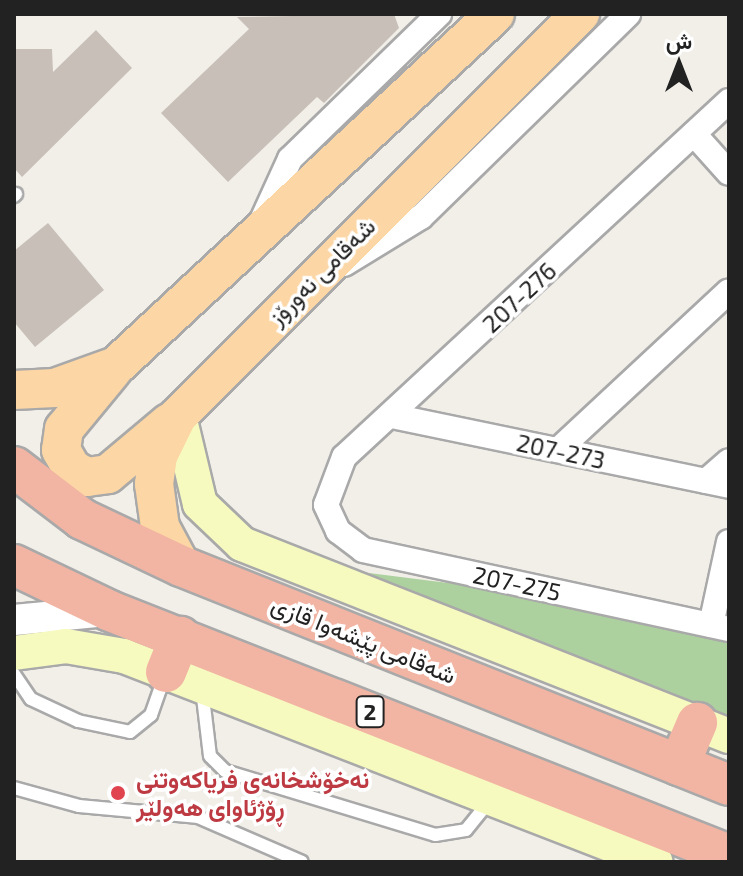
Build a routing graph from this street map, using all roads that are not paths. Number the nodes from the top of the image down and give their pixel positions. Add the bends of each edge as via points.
1 (439, 14) edge
2 (495, 14) edge
3 (580, 14) edge
4 (628, 14) edge
5 (729, 101) edge
6 (694, 134) junction
7 (729, 173) edge
8 (256, 242) junction
9 (313, 278) junction
10 (729, 291) edge
11 (116, 366) junction
12 (14, 390) edge
13 (178, 416) junction
14 (392, 416) junction
15 (558, 450) junction
16 (729, 461) edge
17 (14, 467) edge
18 (718, 484) edge
19 (326, 505) joint
20 (729, 542) edge
21 (14, 565) edge
22 (181, 566) junction
23 (110, 611) junction
24 (14, 620) edge
25 (720, 627) edge
26 (14, 653) edge
27 (182, 665) junction
28 (14, 674) edge
29 (713, 729) edge
30 (679, 765) junction
31 (729, 785) edge
32 (14, 788) edge
33 (493, 798) junction
34 (264, 847) junction
35 (643, 850) edge
36 (729, 855) edge
37 (260, 862) edge
38 (302, 862) edge

1 - 8 street via 290,159 262,212
2 - 8 main road
3 - 9 main road, شەقامی نەورۆز
4 - 9 street via 421,217
5 - 6 street, 207-276
6 - 7 street
6 - 14 street, 207-276
8 - 11 main road
9 - 13 main road, شەقامی نەورۆز
10 - 15 street
11 - 12 main road via 55,388
11 - 13 main road via 61,434 62,456 72,469 92,477 113,472
13 - 22 main road, شەقامی نەورۆز via 158,456 154,484 160,527
13 - 29 main road via 200,504 242,544
14 - 15 street, 207-273
14 - 19 street, 207-276 via 344,457
15 - 18 street, 207-273
16 - 18 street
17 - 22 highway, شەقامی پێشەوا قازی via 82,519
19 - 25 street, 207-275 via 338,531 363,550
20 - 25 street
21 - 23 highway, 2
22 - 30 highway, شەقامی پێشەوا قازی
23 - 24 street
23 - 27 highway, 2
26 - 27 main road via 87,648
27 - 28 lane via 144,727 130,732 78,721 31,699
27 - 33 main road
27 - 33 lane via 210,756 225,771 435,835 466,830
27 - 35 highway, 2
29 - 30 highway
30 - 31 highway, شەقامی پێشەوا قازی
32 - 34 lane via 79,806 198,817
33 - 35 main road
34 - 37 lane
34 - 38 lane
35 - 36 highway, 2

